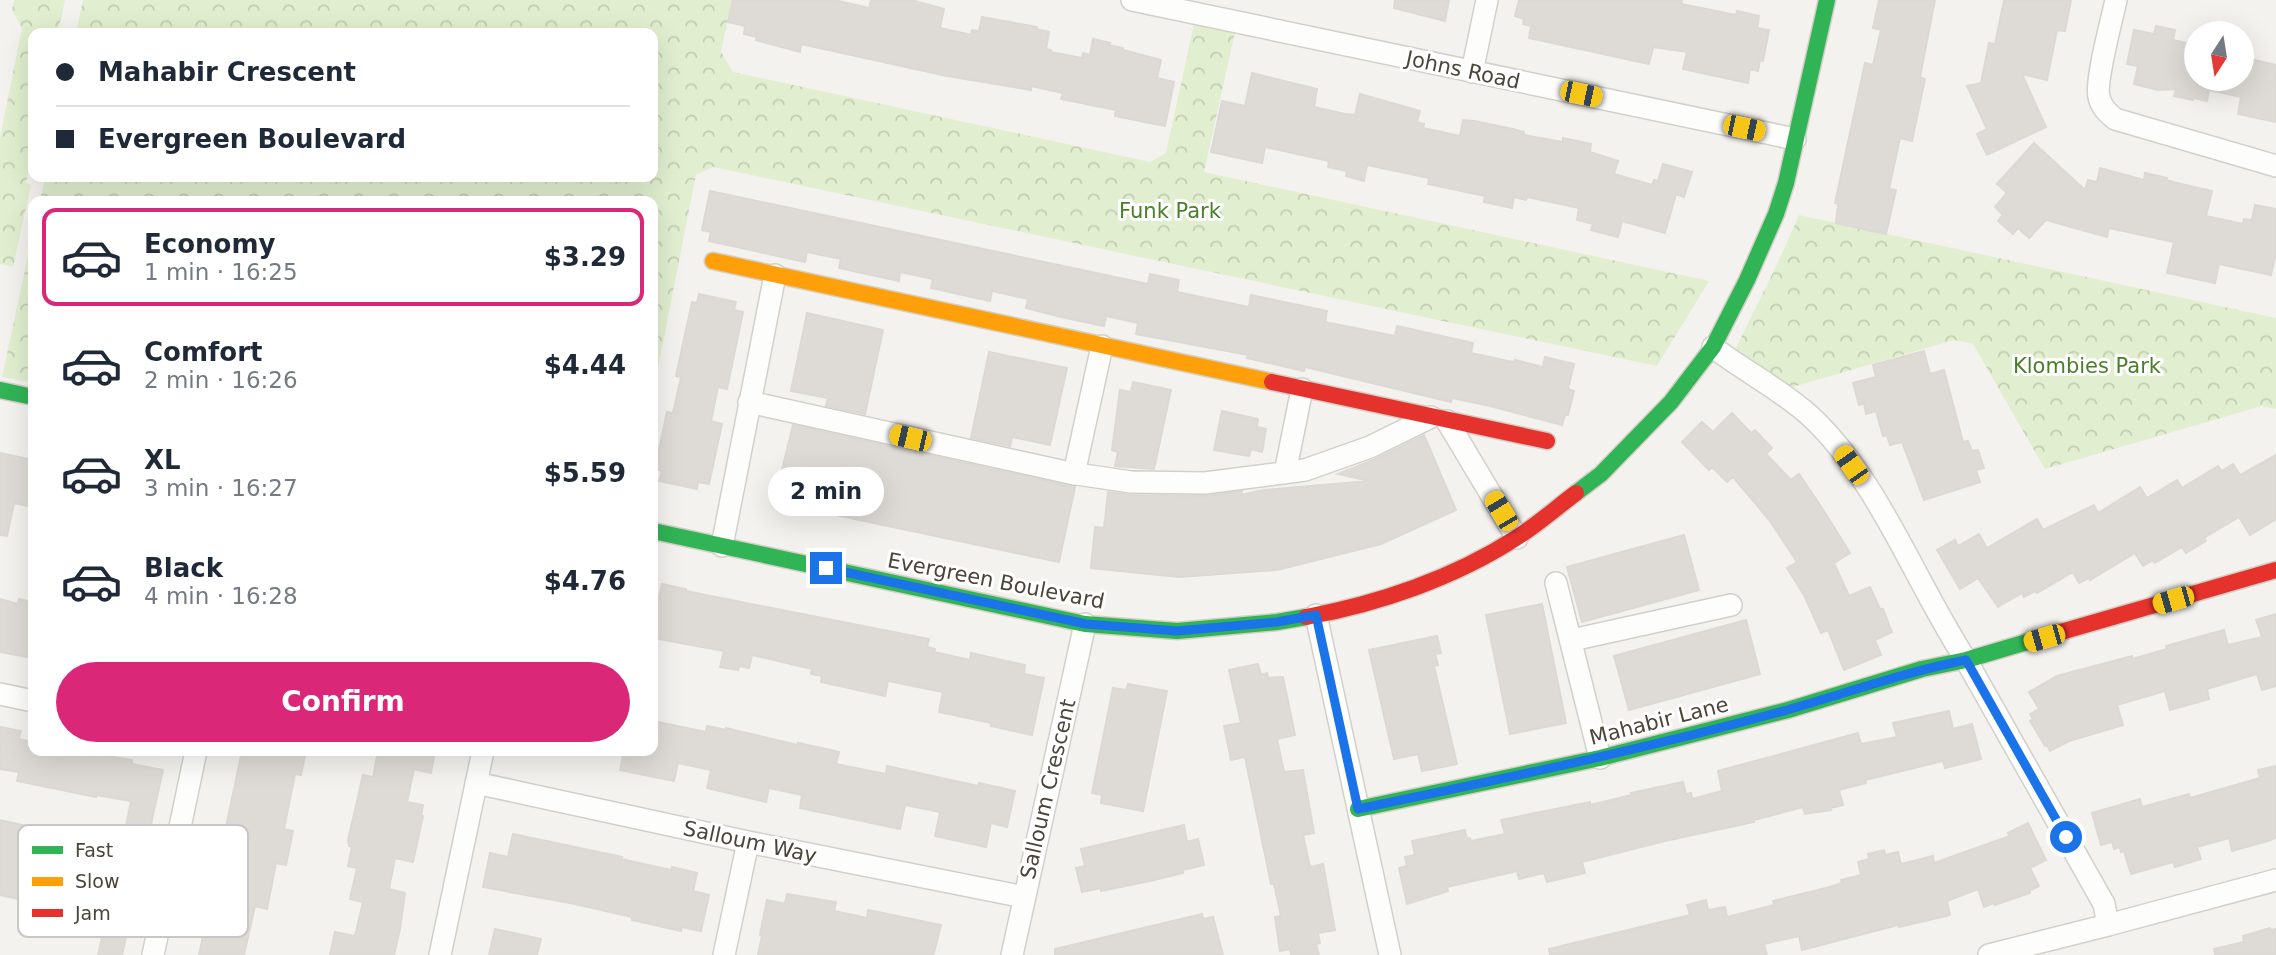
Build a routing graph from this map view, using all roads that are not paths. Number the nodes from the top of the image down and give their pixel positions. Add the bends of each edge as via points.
1 (1132, 0) edge
2 (1487, 0) edge
3 (1827, 0) edge
4 (2116, 0) edge
5 (1472, 72) junction
6 (1795, 139) junction
7 (2276, 166) edge
8 (713, 261) dead end
9 (775, 275) junction
10 (1102, 346) junction
11 (1713, 347) junction
12 (1302, 389) junction
13 (0, 390) edge
14 (28, 396) edge
15 (749, 402) junction
16 (1439, 419) junction
17 (1547, 441) dead end
18 (1285, 472) junction
19 (1074, 474) junction
20 (658, 532) edge
21 (1517, 538) junction
22 (722, 546) junction
23 (2276, 570) edge
24 (1556, 583) dead end
25 (1731, 605) dead end
26 (1316, 615) junction
27 (1086, 624) junction
28 (1572, 640) junction
29 (1966, 660) junction
30 (0, 694) edge
31 (28, 700) edge
32 (195, 756) edge
33 (482, 756) edge
34 (1600, 758) junction
35 (476, 783) junction
36 (1358, 809) junction
37 (180, 825) edge
38 (748, 842) junction
39 (2276, 880) edge
40 (1024, 897) junction
41 (2108, 925) junction
42 (157, 937) edge
43 (153, 955) edge
44 (440, 955) edge
45 (724, 955) edge
46 (1012, 955) edge
47 (1390, 955) edge
48 (1989, 955) edge

1 - 5 street, Johns Road
2 - 5 street
3 - 6 street, Evergreen Boulevard
4 - 7 street via 2099,82 2104,110 2115,119
5 - 6 street, Johns Road
6 - 11 street, Evergreen Boulevard via 1776,214
8 - 9 street
9 - 10 street
9 - 15 street
10 - 12 street
10 - 19 street
11 - 21 street, Evergreen Boulevard via 1671,402 1609,466
11 - 29 street via 1779,391 1839,447 1876,501
12 - 16 street
12 - 18 street
13 - 14 street
15 - 19 street
15 - 22 street
16 - 17 street
16 - 18 street via 1305,470
16 - 21 street
18 - 19 street via 1205,483 1131,482
20 - 22 street, Evergreen Boulevard
21 - 26 street, Evergreen Boulevard via 1476,561 1397,594
22 - 27 street, Evergreen Boulevard
23 - 29 street, Mahabir Lane
24 - 28 street
25 - 28 street
26 - 27 street, Evergreen Boulevard via 1177,631
26 - 36 street
27 - 40 street, Salloum Crescent
28 - 34 street
29 - 34 street, Mahabir Lane
29 - 41 street via 2104,904
30 - 31 street
32 - 37 street
33 - 35 street
34 - 36 street, Mahabir Lane
35 - 38 street, Salloum Way
35 - 44 street
36 - 47 street
38 - 40 street, Salloum Way
38 - 45 street
39 - 41 street
40 - 46 street, Salloum Crescent
41 - 48 street
42 - 43 street

